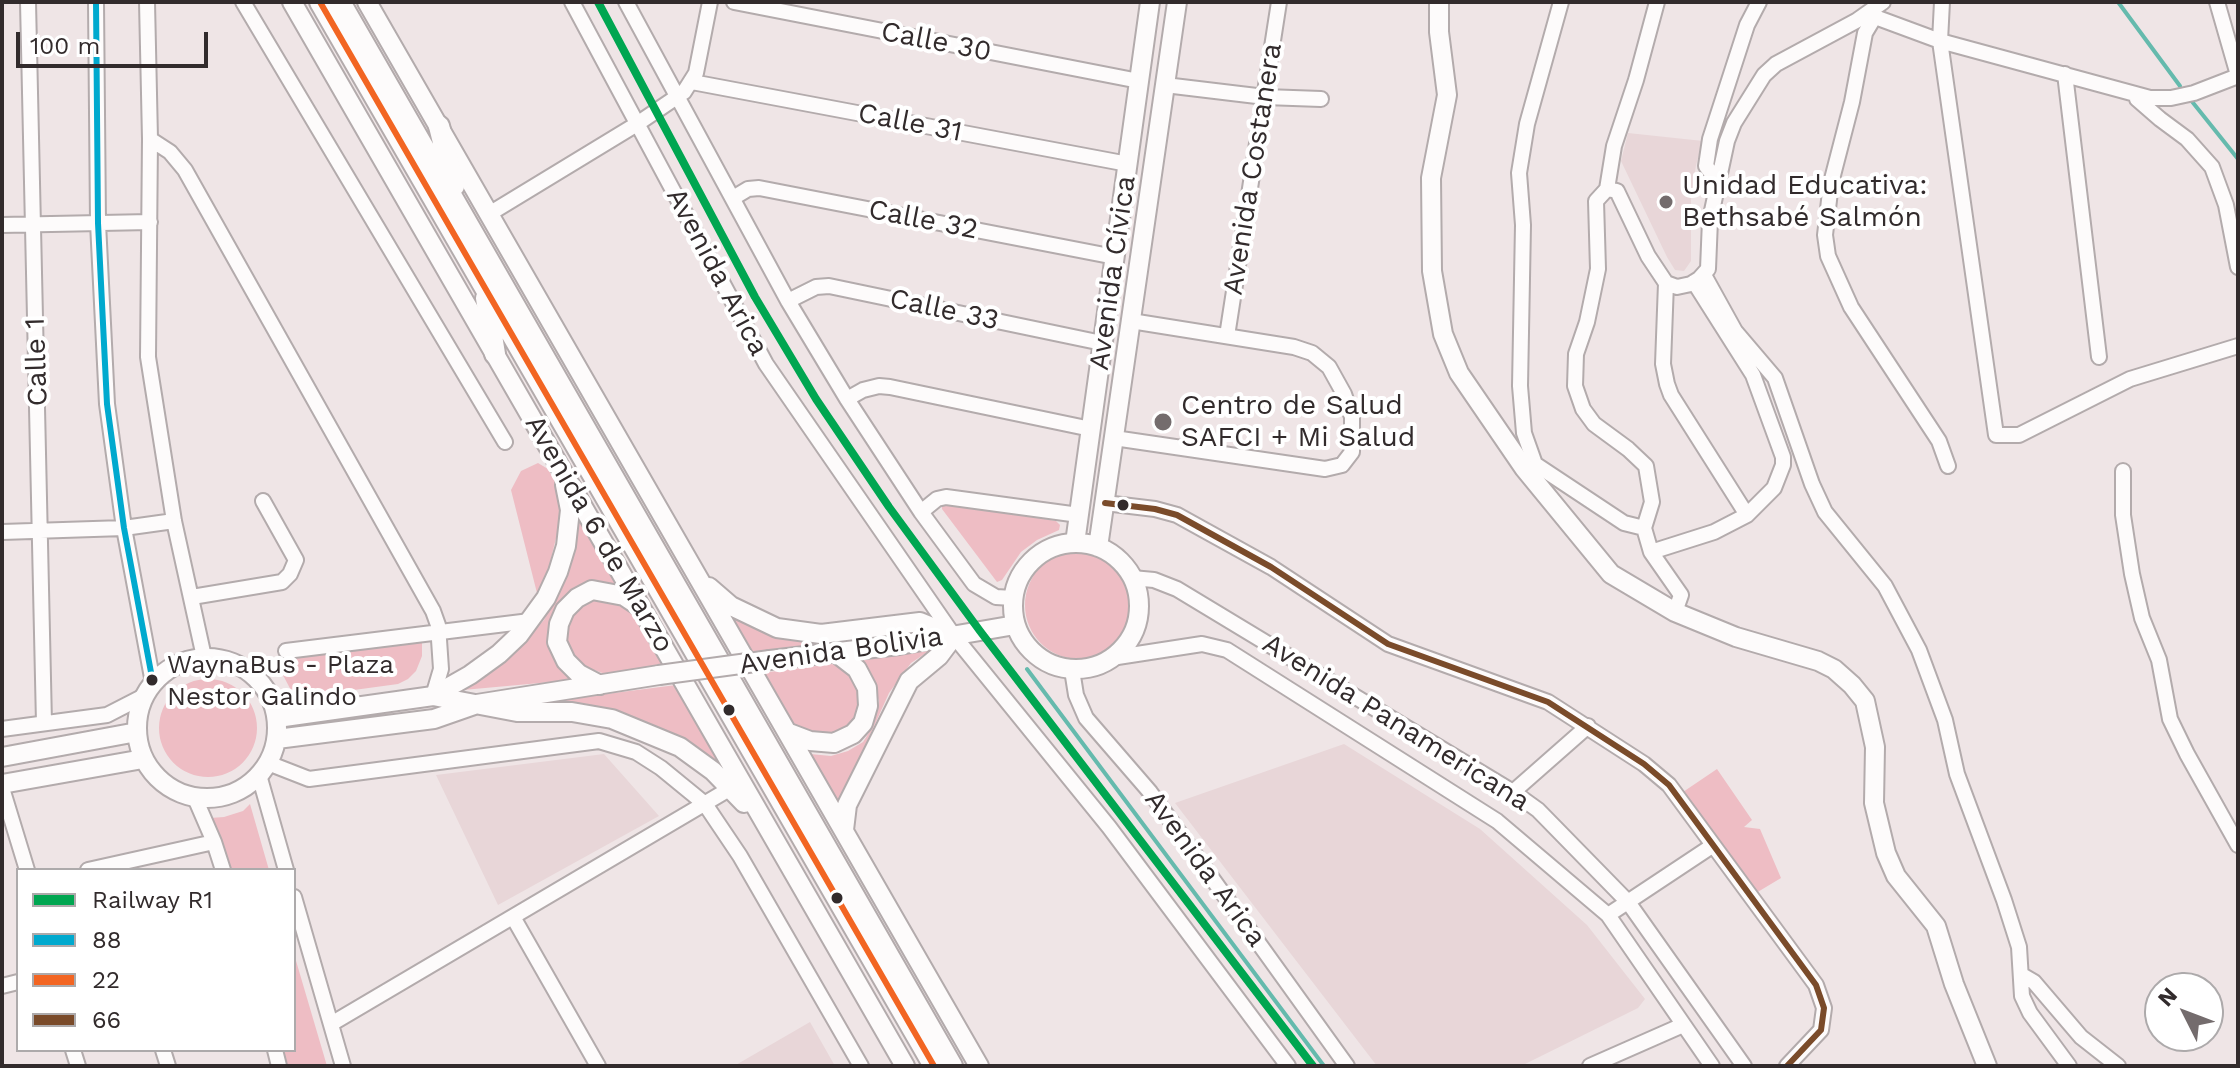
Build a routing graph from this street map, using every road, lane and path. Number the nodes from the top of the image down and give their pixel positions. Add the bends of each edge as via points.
1 (28, 2) edge
2 (96, 2) edge
3 (147, 2) edge
4 (243, 2) edge
5 (292, 2) edge
6 (320, 2) edge
7 (340, 2) edge
8 (367, 2) edge
9 (572, 2) edge
10 (626, 2) edge
11 (710, 2) edge
12 (734, 2) edge
13 (1150, 2) edge
14 (1177, 2) edge
15 (1279, 2) edge
16 (1439, 2) edge
17 (1561, 2) edge
18 (1657, 2) edge
19 (1759, 2) edge
20 (1883, 2) edge
21 (1942, 2) edge
22 (2217, 2) edge
23 (1870, 16) junction
24 (1940, 41) junction
25 (2065, 74) junction
26 (2238, 76) edge
27 (1139, 81) junction
28 (692, 82) junction
29 (1165, 85) junction
30 (2136, 95) junction
31 (678, 97) junction
32 (1265, 97) junction
33 (1321, 99) dead end
34 (637, 124) junction
35 (439, 126) junction
36 (150, 139) junction
37 (1128, 164) junction
38 (1717, 181) junction
39 (1607, 189) junction
40 (733, 198) junction
41 (460, 210) junction
42 (489, 214) junction
43 (150, 222) junction
44 (98, 223) junction
45 (2, 225) edge
46 (33, 225) junction
47 (1115, 257) junction
48 (2238, 267) edge
49 (1699, 279) junction
50 (1666, 283) junction
51 (484, 286) junction
52 (788, 301) junction
53 (1131, 321) junction
54 (1227, 336) junction
55 (1102, 343) junction
56 (2238, 346) edge
57 (495, 354) junction
58 (2099, 357) dead end
59 (847, 399) junction
60 (1091, 429) junction
61 (1114, 438) junction
62 (505, 442) dead end
63 (559, 463) junction
64 (1529, 466) junction
65 (1948, 466) dead end
66 (2123, 471) dead end
67 (263, 501) dead end
68 (1105, 503) junction
69 (921, 512) junction
70 (1079, 515) junction
71 (1747, 515) junction
72 (174, 521) junction
73 (124, 528) junction
74 (1644, 528) junction
75 (42, 531) junction
76 (2, 532) edge
77 (1075, 543) junction
78 (1098, 547) junction
79 (1651, 552) junction
80 (697, 576) junction
81 (1132, 578) junction
82 (192, 597) junction
83 (1013, 598) junction
84 (641, 607) junction
85 (1675, 612) junction
86 (530, 621) junction
87 (1015, 625) junction
88 (438, 633) junction
89 (954, 636) junction
90 (286, 651) dead end
91 (835, 652) junction
92 (204, 657) junction
93 (1111, 658) junction
94 (1072, 670) junction
95 (600, 685) junction
96 (149, 690) junction
97 (433, 696) junction
98 (477, 704) junction
99 (277, 718) junction
100 (44, 723) junction
101 (1588, 726) junction
102 (2, 729) edge
103 (137, 732) junction
104 (789, 733) junction
105 (277, 739) junction
106 (2, 757) edge
107 (143, 759) junction
108 (264, 769) junction
109 (2, 786) edge
110 (731, 788) junction
111 (1513, 792) junction
112 (195, 798) junction
113 (705, 804) junction
114 (844, 830) junction
115 (769, 833) junction
116 (214, 842) junction
117 (2238, 845) edge
118 (1712, 846) junction
119 (26, 868) edge
120 (97, 868) edge
121 (222, 868) edge
122 (286, 868) edge
123 (1628, 902) junction
124 (296, 904) edge
125 (1608, 915) junction
126 (513, 917) junction
127 (2022, 975) junction
128 (331, 1024) junction
129 (1683, 1025) junction
130 (343, 1066) edge
131 (598, 1066) edge
132 (861, 1066) edge
133 (905, 1066) edge
134 (934, 1066) edge
135 (952, 1066) edge
136 (979, 1066) edge
137 (1288, 1066) edge
138 (1347, 1066) edge
139 (1590, 1066) edge
140 (1712, 1066) edge
141 (1744, 1066) edge
142 (1787, 1066) edge
143 (1987, 1066) edge
144 (2069, 1066) edge
145 (2118, 1066) edge

1 - 46 street, Calle 1
2 - 44 street
3 - 36 street
4 - 62 street
5 - 57 main road, Avenida 6 de Marzo
6 - 51 highway, Avenida 6 de Marzo
7 - 41 highway, Avenida 6 de Marzo
8 - 35 main road
9 - 34 street, Avenida Arica
10 - 31 street, Avenida Arica
11 - 28 street
12 - 27 street, Calle 30
13 - 27 main road, Avenida Cívica
14 - 29 main road
15 - 32 street, Avenida Costanera
16 - 64 main road via 1447,95 1431,178 1435,295 1459,373
17 - 64 street via 1519,173 1520,386
18 - 39 street via 1614,146
19 - 38 street via 1710,139 1706,166
20 - 23 street
21 - 24 street
22 - 26 street
23 - 24 street
23 - 38 street via 1764,75 1734,123
23 - 65 street via 1831,183 1828,256 1851,307 1939,441
24 - 25 street
24 - 56 street via 1996,435 2019,435 2130,379
25 - 30 street
25 - 58 street
26 - 30 street via 2171,98
27 - 37 main road, Avenida Cívica
28 - 31 street
28 - 37 street, Calle 31
29 - 32 street
29 - 53 main road, Avenida Cívica
30 - 48 street via 2212,167
31 - 34 street
31 - 40 street, Avenida Arica
32 - 33 street
32 - 54 street, Avenida Costanera
34 - 42 street
34 - 89 street, Avenida Arica via 766,364
35 - 41 highway
35 - 42 main road
36 - 43 street
36 - 88 street via 185,170 433,611
37 - 47 main road, Avenida Cívica
38 - 49 street via 1710,259
39 - 50 street via 1617,191
39 - 74 street via 1596,201 1598,269 1576,354 1575,386 1594,424 1646,466 1652,502
40 - 47 street, Calle 32 via 759,188
40 - 52 street, Avenida Arica
41 - 135 highway, Avenida 6 de Marzo
42 - 80 main road
43 - 44 street
43 - 72 street via 148,357
44 - 46 street
44 - 73 street via 107,404
45 - 46 street
46 - 75 street, Calle 1
47 - 55 main road, Avenida Cívica
49 - 50 street via 1677,287
49 - 71 street via 1712,315 1746,362 1783,457 1774,488
49 - 127 street via 1775,378 1825,512 1885,586 1919,650 1945,720 1957,774 2008,911
50 - 71 street via 1667,384
51 - 57 highway
51 - 134 highway, Avenida 6 de Marzo
52 - 55 street, Calle 33 via 829,286
52 - 59 street, Avenida Arica
53 - 54 street
53 - 61 main road, Avenida Cívica
54 - 61 street via 1302,349 1329,367 1352,417 1352,452 1342,465 1325,469
55 - 60 main road, Avenida Cívica
57 - 63 main road, Avenida 6 de Marzo
59 - 60 street via 863,390 890,387
59 - 69 street, Avenida Arica
60 - 70 main road, Avenida Cívica
61 - 68 main road, Avenida Cívica
63 - 84 main road, Avenida 6 de Marzo
63 - 86 main road via 570,510 566,546 546,598
64 - 74 street via 1624,523
64 - 85 main road via 1611,574
66 - 117 street via 2132,574 2159,660 2170,719
67 - 82 street via 296,560 290,574 282,582
68 - 78 main road, Avenida Cívica
68 - 101 street via 1177,515 1271,567 1388,644 1548,702
69 - 70 street via 946,497
69 - 83 street, Avenida Arica via 974,584 996,597
70 - 77 main road, Avenida Cívica
71 - 79 street
72 - 73 street
72 - 82 street
73 - 75 street
73 - 96 street
74 - 79 street
75 - 76 street
75 - 100 street, Calle 1
77 - 78 main road
77 - 83 main road via 1034,559
78 - 81 main road
79 - 85 street via 1679,589
80 - 89 main road via 731,606 777,628 821,634 920,622
80 - 104 main road
81 - 93 main road via 1137,622
81 - 111 street, Avenida Panamericana via 1177,589
82 - 92 street
83 - 87 main road
84 - 95 main road via 624,596 592,590 565,610 557,642 579,674
84 - 115 main road, Avenida 6 de Marzo
85 - 143 main road via 1818,661 1834,669 1865,701 1875,747 1874,803 1886,853 1896,876 1936,926
86 - 88 street
86 - 97 main road via 499,654
87 - 89 main road, Avenida Bolivia
87 - 94 main road via 1031,652
88 - 90 street
88 - 97 street via 441,669
89 - 91 main road, Avenida Bolivia
89 - 114 main road via 909,681 847,805
89 - 137 street, Avenida Arica via 1109,827
91 - 95 main road, Avenida Bolivia, bridge
91 - 104 main road via 857,669 867,688 863,723 834,743
92 - 96 main road via 179,663
92 - 99 main road via 225,659 260,681
93 - 94 main road
93 - 125 street, Avenida Panamericana via 1202,644 1227,650 1497,821
94 - 138 street, Avenida Arica via 1086,718 1150,792
95 - 98 main road, Avenida Bolivia
96 - 100 street via 107,715
96 - 103 main road
97 - 98 main road, Avenida Bolivia
97 - 99 main road, Avenida Bolivia
98 - 105 main road, Avenida Bolivia via 434,719
98 - 110 main road via 612,719 680,747
99 - 105 main road
100 - 102 street
101 - 111 street
101 - 118 street via 1669,785
103 - 106 main road
103 - 107 main road
104 - 114 main road
105 - 108 main road
107 - 109 main road
107 - 112 main road via 164,784
108 - 112 main road via 235,792
108 - 113 street via 309,779 599,741 636,752
108 - 122 street
109 - 119 street
110 - 113 street
110 - 115 main road
111 - 123 street, Avenida Panamericana via 1538,810
112 - 116 street
113 - 126 street
113 - 132 street
114 - 136 main road
115 - 133 main road, Avenida 6 de Marzo
116 - 120 street
116 - 121 street
118 - 123 street
118 - 142 street via 1816,985 1824,1008 1821,1030
123 - 125 street
123 - 141 street, Avenida Panamericana
124 - 128 street
125 - 129 street, Avenida Panamericana
126 - 128 street
126 - 131 street
127 - 144 street via 2026,1004
127 - 145 street via 2081,1037
128 - 130 street
129 - 139 street
129 - 140 street, Avenida Panamericana

